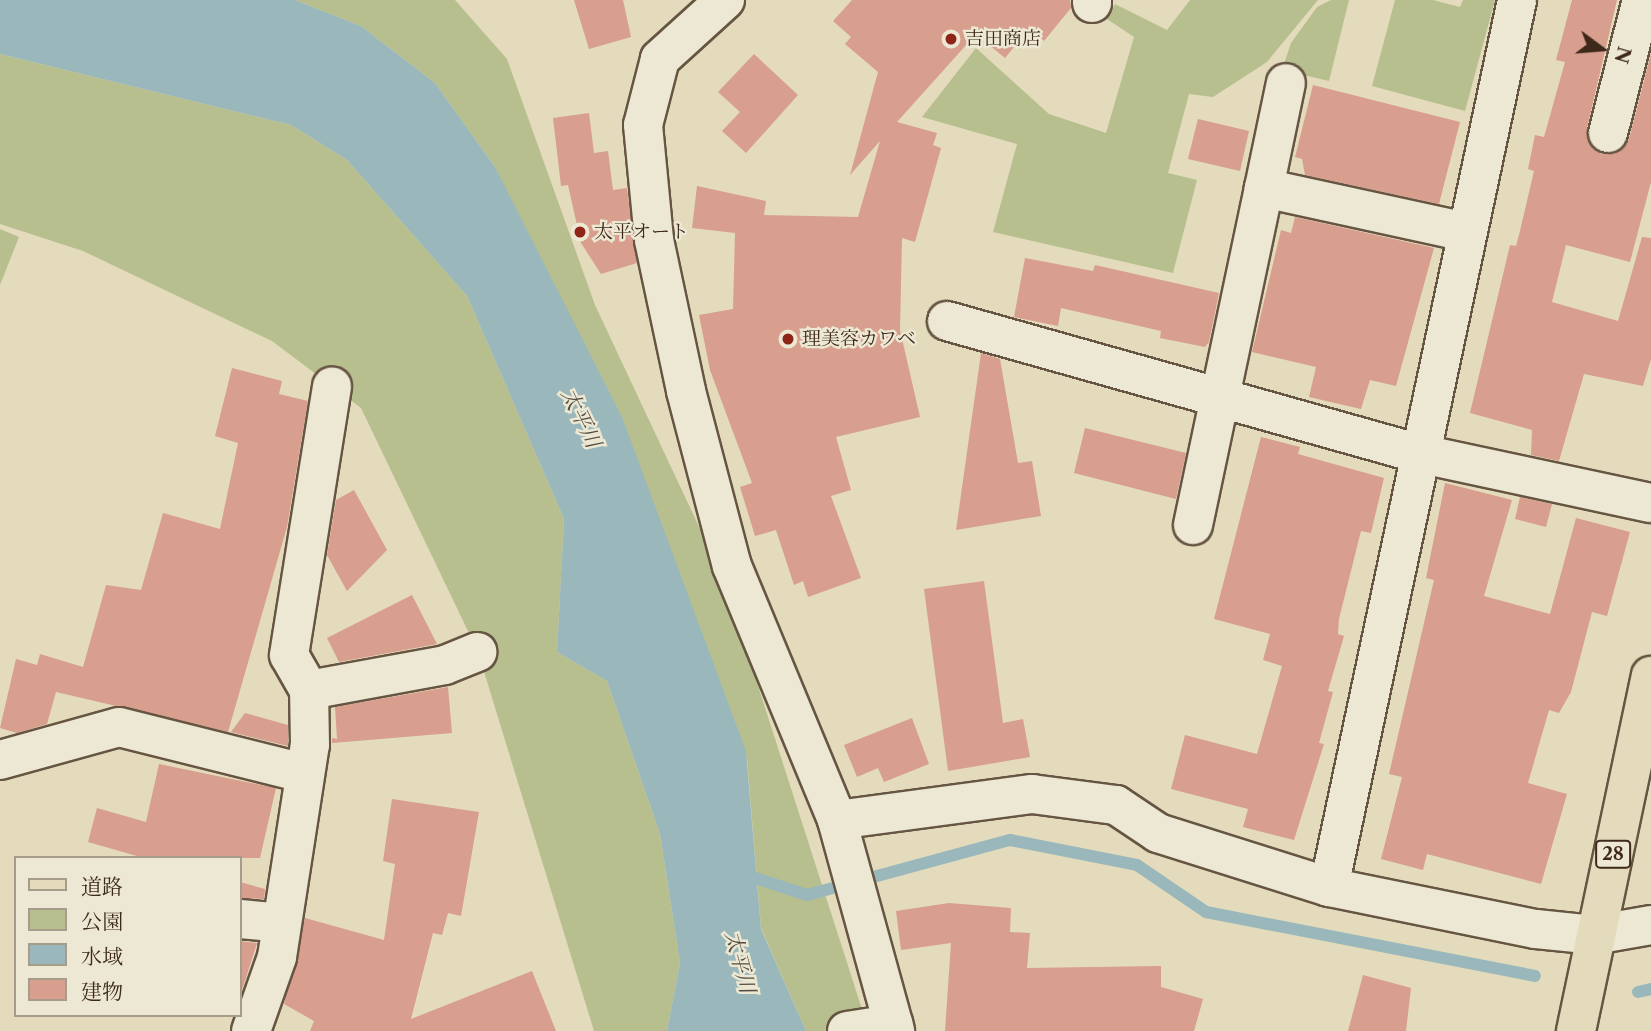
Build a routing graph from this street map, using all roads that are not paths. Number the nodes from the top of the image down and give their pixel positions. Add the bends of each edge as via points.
1 (725, 0) edge
2 (1517, 0) edge
3 (1642, 0) edge
4 (1286, 83) dead end
5 (1608, 133) dead end
6 (1264, 188) junction
7 (1465, 232) junction
8 (947, 321) dead end
9 (332, 386) dead end
10 (1218, 394) junction
11 (1417, 453) junction
12 (1651, 503) edge
13 (1193, 526) dead end
14 (478, 652) dead end
15 (1651, 676) edge
16 (309, 690) junction
17 (0, 760) edge
18 (304, 773) junction
19 (837, 820) junction
20 (1329, 887) junction
21 (242, 919) edge
22 (282, 923) junction
23 (1651, 925) edge
24 (1594, 935) junction
25 (894, 1027) edge
26 (851, 1029) edge
27 (251, 1031) edge
28 (1576, 1031) edge

1 - 19 street via 660,59 643,125 654,240 732,566
2 - 7 street
3 - 5 street
4 - 6 street
6 - 7 street
6 - 10 street
7 - 11 street
8 - 10 street
9 - 16 street via 289,655
10 - 11 street
10 - 13 street
11 - 12 street
11 - 20 street
14 - 16 street via 445,665
15 - 24 main road, 28
16 - 18 street
17 - 18 street via 119,727
18 - 22 street
19 - 20 street via 1032,794 1116,805 1158,832
19 - 25 street
20 - 24 street via 1536,929
21 - 22 street
22 - 27 street
23 - 24 street
24 - 28 main road, 28
25 - 26 street

